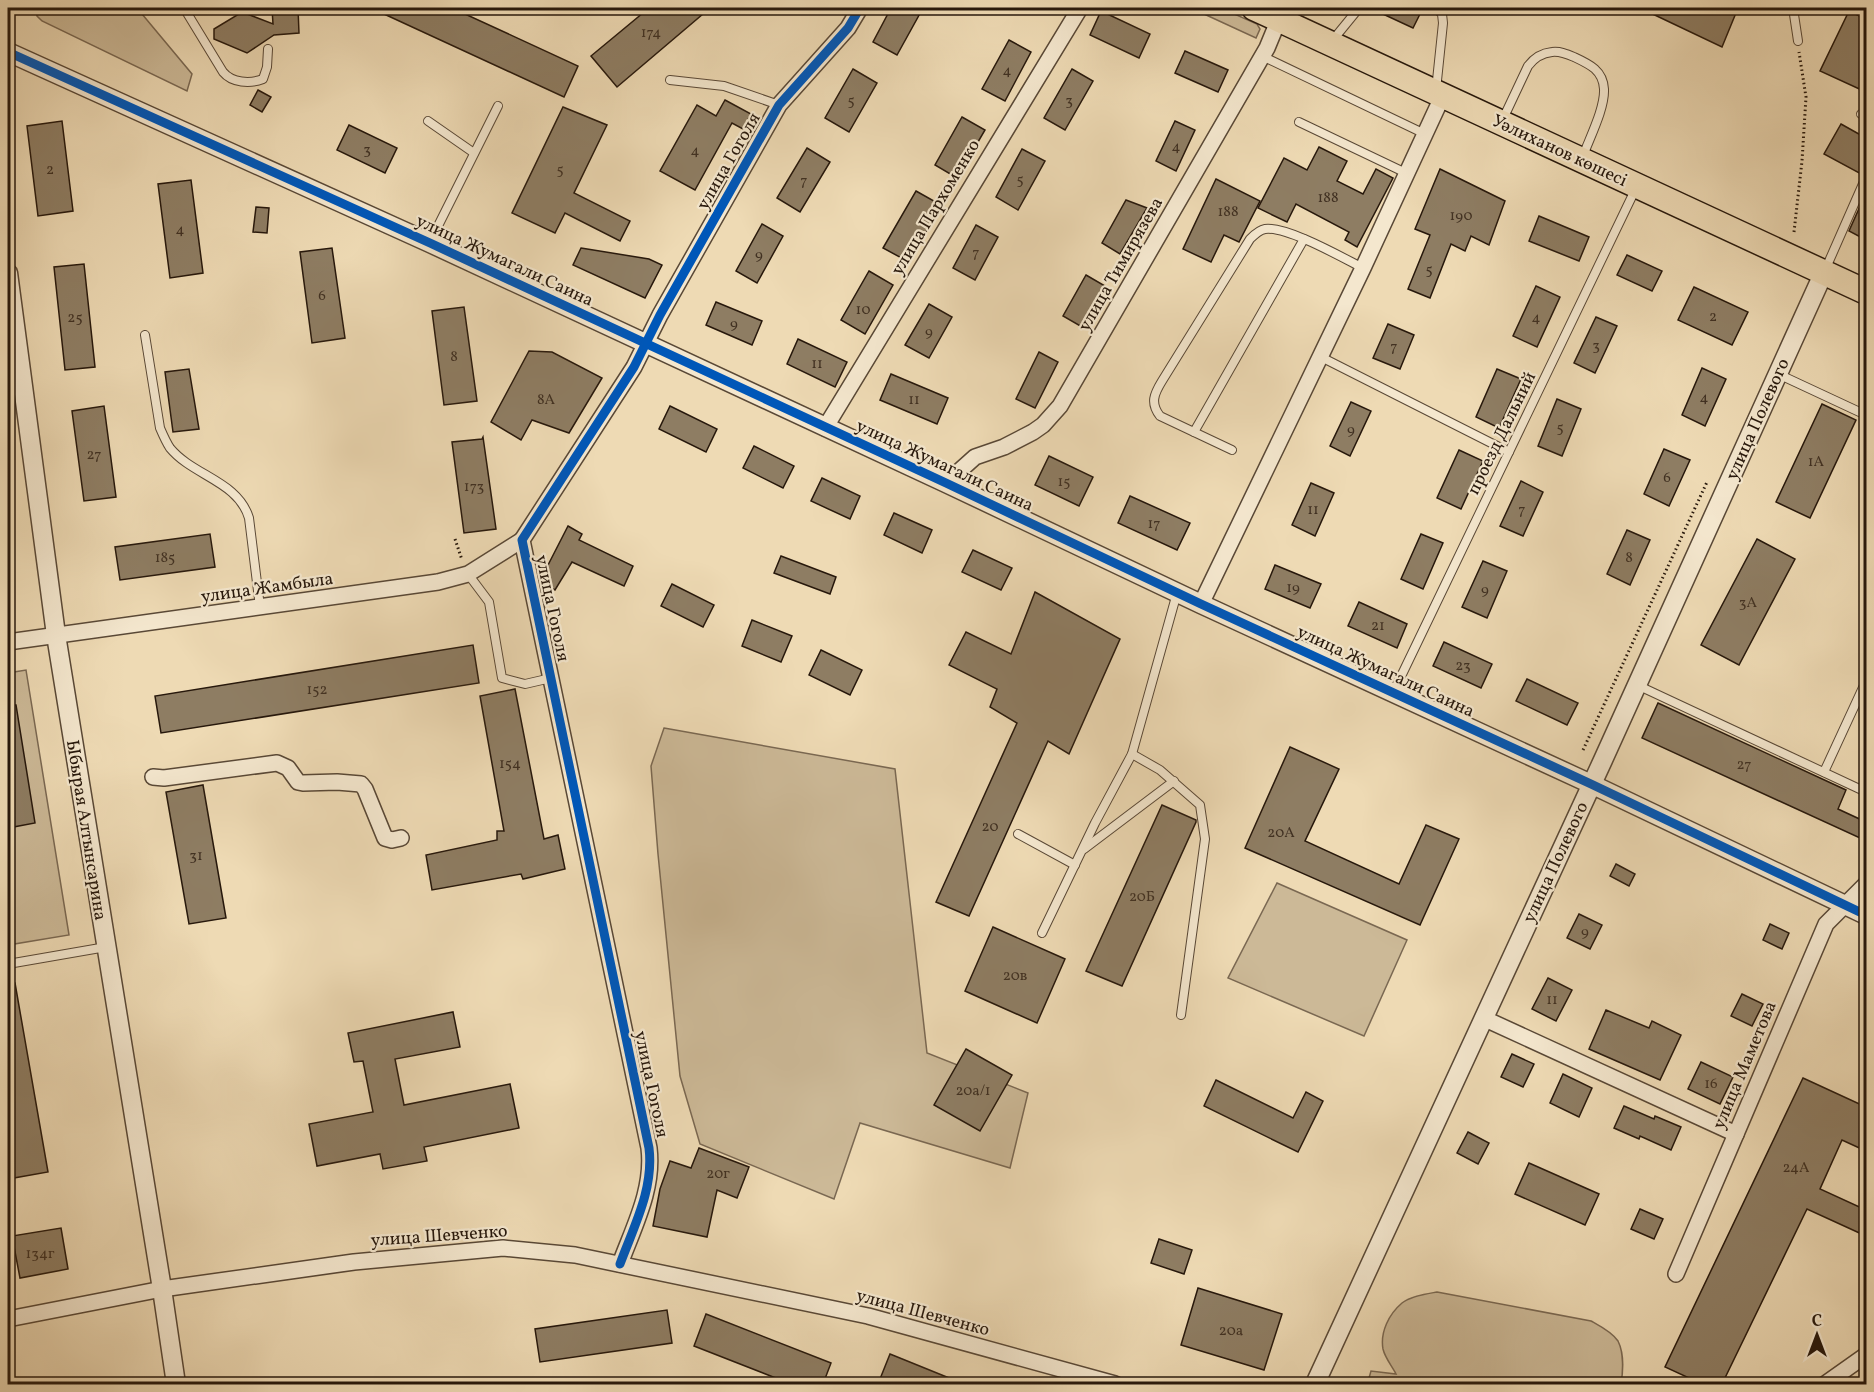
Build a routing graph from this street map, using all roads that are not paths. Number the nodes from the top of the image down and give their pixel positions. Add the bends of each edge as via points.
1 (184, 8) edge
2 (860, 8) edge
3 (1080, 8) edge
4 (1254, 8) edge
5 (1359, 8) edge
6 (1436, 8) edge
7 (1792, 8) edge
8 (1279, 19) junction
9 (1798, 41) road end
10 (1331, 43) junction
11 (268, 49) dead end
12 (8, 52) edge
13 (1262, 56) junction
14 (669, 80) dead end
15 (1440, 93) junction
16 (779, 105) junction
17 (498, 106) dead end
18 (428, 121) dead end
19 (1299, 122) dead end
20 (1501, 122) junction
21 (1425, 134) junction
22 (474, 153) junction
23 (1581, 160) junction
24 (1406, 173) junction
25 (1866, 177) edge
26 (1637, 187) junction
27 (1304, 239) junction
28 (430, 243) junction
29 (1364, 268) junction
30 (1824, 272) junction
31 (8, 273) edge
32 (1866, 292) edge
33 (145, 335) dead end
34 (645, 343) junction
35 (1321, 357) junction
36 (1777, 374) junction
37 (1866, 415) edge
38 (825, 428) junction
39 (1194, 432) junction
40 (1232, 450) dead end
41 (1509, 452) junction
42 (946, 483) junction
43 (522, 540) junction
44 (468, 574) junction
45 (1177, 592) junction
46 (1201, 604) junction
47 (260, 608) junction
48 (56, 635) junction
49 (8, 642) edge
50 (551, 678) junction
51 (1866, 681) edge
52 (1637, 685) junction
53 (1394, 693) junction
54 (1132, 754) junction
55 (1824, 772) junction
56 (153, 777) dead end
57 (1174, 781) junction
58 (1591, 784) junction
59 (1866, 792) edge
60 (1018, 834) dead end
61 (400, 838) dead end
62 (1083, 850) junction
63 (1075, 865) junction
64 (1866, 884) edge
65 (1846, 905) junction
66 (1866, 915) edge
67 (1042, 933) dead end
68 (105, 947) junction
69 (8, 964) edge
70 (1181, 1015) dead end
71 (1484, 1018) junction
72 (1736, 1134) junction
73 (620, 1264) junction
74 (1676, 1274) dead end
75 (162, 1289) junction
76 (8, 1319) edge
77 (1866, 1356) edge
78 (176, 1384) edge
79 (1115, 1384) edge
80 (1315, 1384) edge
81 (1825, 1384) edge

1 - 11 lane via 229,79 263,79
2 - 16 street, улица Гоголя via 848,28
3 - 38 street, улица Пархоменко
4 - 8 highway, Уәлиханов көшесі
5 - 10 lane
6 - 15 lane via 1443,23
7 - 9 lane
8 - 10 highway, Уәлиханов көшесі
8 - 13 street, улица Тимирязева
10 - 15 highway, Уәлиханов көшесі
12 - 28 street, улица Жумагали Саина
13 - 21 lane
13 - 42 street, улица Тимирязева via 1060,406 1033,432 975,457
14 - 16 lane via 723,86
15 - 20 highway, Уәлиханов көшесі
15 - 21 street
16 - 34 street, улица Гоголя
17 - 22 lane
18 - 22 lane
19 - 24 lane
20 - 23 highway, Уәлиханов көшесі
20 - 23 lane via 1534,59 1562,52 1591,64 1602,78 1603,100
21 - 24 street
22 - 28 lane
23 - 26 highway, Уәлиханов көшесі
24 - 29 street
25 - 30 lane
26 - 30 highway, Уәлиханов көшесі
26 - 41 lane, проезд Дальний
27 - 29 lane
27 - 39 lane
27 - 39 lane via 1268,228 1250,239 1158,388 1153,400 1160,416
28 - 34 street, улица Жумагали Саина
29 - 35 street
30 - 32 highway, Уәлиханов көшесі
30 - 36 street, улица Полевого
31 - 48 street, Ыбырая Алтынсарина
33 - 47 lane via 160,428 170,448 235,495 247,510
34 - 38 street, улица Жумагали Саина
34 - 43 street, улица Гоголя via 634,367
35 - 41 lane
35 - 46 street
36 - 37 lane
36 - 52 street, улица Полевого
38 - 42 street, улица Жумагали Саина
39 - 40 lane
41 - 53 lane, проезд Дальний
42 - 45 street, улица Жумагали Саина
43 - 44 street, улица Жамбыла
43 - 50 street, улица Гоголя
44 - 47 street, улица Жамбыла via 438,582
44 - 50 lane via 489,602 502,678 525,684
45 - 46 street, улица Жумагали Саина
45 - 54 lane
46 - 53 street, улица Жумагали Саина
47 - 48 street, улица Жамбыла
48 - 49 street, улица Жамбыла
48 - 68 street, Ыбырая Алтынсарина
50 - 73 street, улица Гоголя via 650,1160 646,1194
51 - 55 lane
52 - 55 lane
52 - 58 street, улица Полевого
53 - 58 street, улица Жумагали Саина
54 - 57 lane
54 - 62 lane
55 - 59 lane
56 - 61 street via 277,763 288,768 298,782 361,784 385,838
57 - 62 lane
57 - 70 lane via 1200,806 1205,839
58 - 65 street, улица Жумагали Саина
58 - 71 street, улица Полевого
60 - 63 lane
62 - 63 lane
63 - 67 lane
64 - 65 street, улица Маметова
65 - 66 street, улица Жумагали Саина
65 - 72 street, улица Маметова via 1826,924
68 - 69 lane
68 - 75 street, Ыбырая Алтынсарина
71 - 72 street
71 - 80 street, улица Полевого
72 - 74 street, улица Маметова
73 - 75 street, улица Шевченко via 503,1248 354,1262
73 - 79 street, улица Шевченко via 868,1316
75 - 76 street, улица Шевченко
75 - 78 street, Ыбырая Алтынсарина
77 - 81 street

